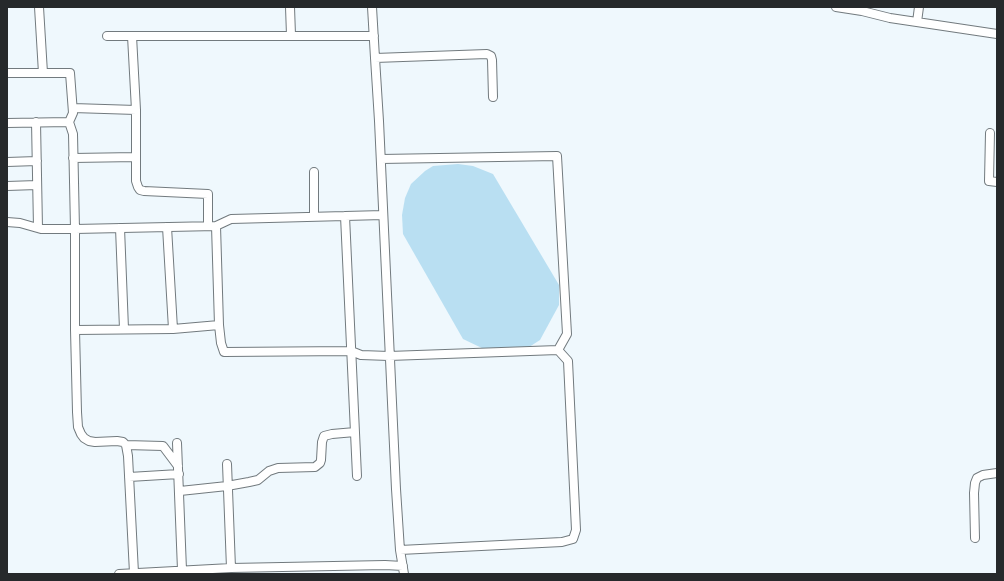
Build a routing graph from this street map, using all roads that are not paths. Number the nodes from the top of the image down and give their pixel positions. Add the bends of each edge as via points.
1 (39, 7) edge
2 (290, 7) edge
3 (372, 7) edge
4 (836, 7) edge
5 (920, 7) edge
6 (917, 22) junction
7 (997, 34) edge
8 (291, 35) junction
9 (107, 36) dead end
10 (132, 36) junction
11 (374, 36) junction
12 (375, 58) junction
13 (7, 73) edge
14 (43, 73) junction
15 (492, 97) dead end
16 (72, 108) junction
17 (136, 110) junction
18 (36, 122) junction
19 (69, 122) junction
20 (7, 123) edge
21 (990, 133) dead end
22 (136, 157) junction
23 (73, 158) junction
24 (381, 159) junction
25 (37, 161) junction
26 (7, 162) edge
27 (314, 172) dead end
28 (997, 182) edge
29 (37, 185) junction
30 (7, 186) edge
31 (383, 215) junction
32 (345, 216) junction
33 (314, 217) junction
34 (7, 222) edge
35 (212, 226) junction
36 (167, 227) junction
37 (38, 228) junction
38 (120, 228) junction
39 (75, 229) junction
40 (219, 325) junction
41 (124, 329) junction
42 (173, 329) junction
43 (74, 330) junction
44 (558, 350) junction
45 (351, 351) junction
46 (389, 356) junction
47 (355, 432) junction
48 (177, 443) dead end
49 (126, 445) junction
50 (227, 464) dead end
51 (178, 470) junction
52 (997, 474) edge
53 (357, 476) dead end
54 (129, 477) junction
55 (227, 486) junction
56 (180, 490) junction
57 (975, 538) dead end
58 (400, 550) junction
59 (231, 568) junction
60 (182, 570) junction
61 (403, 570) edge
62 (134, 573) junction
63 (119, 574) edge

1 - 14 street
2 - 8 street
3 - 11 street
4 - 6 street
5 - 6 street
6 - 7 street
8 - 10 street
8 - 11 street
9 - 10 street
10 - 17 street
11 - 12 street
12 - 15 street via 487,54 492,60
12 - 24 street
13 - 14 street
14 - 16 street via 70,73
16 - 17 street
16 - 19 street via 73,113
17 - 22 street
18 - 19 street
18 - 20 street
18 - 25 street
19 - 23 street
21 - 28 street via 989,181
22 - 23 street
22 - 35 street via 136,181 140,190 208,194
23 - 39 street
24 - 31 street
24 - 44 street via 558,156 567,334
25 - 26 street
25 - 29 street
27 - 33 street
29 - 30 street
29 - 37 street
31 - 32 street
31 - 46 street
32 - 33 street
32 - 45 street
33 - 35 street via 231,219
34 - 37 street
35 - 36 street
35 - 40 street
36 - 38 street
36 - 42 street
37 - 39 street
38 - 39 street
38 - 41 street
39 - 43 street
40 - 42 street
40 - 45 street via 224,352
41 - 42 street
41 - 43 street
43 - 49 street via 77,412 81,434 89,441 118,441
44 - 46 street
44 - 58 street via 568,362 576,530 573,538 562,542
45 - 46 street via 361,355
45 - 47 street
46 - 58 street
47 - 53 street
47 - 55 street via 324,436 321,460 315,467 278,468 269,471 258,480
48 - 51 street
49 - 51 street via 163,446
49 - 54 street
50 - 55 street
51 - 54 street
51 - 56 street
52 - 57 street via 983,475 977,478 975,483
54 - 62 street
55 - 56 street
55 - 59 street
56 - 60 street
58 - 61 street
59 - 60 street
59 - 61 street via 385,565
60 - 62 street
62 - 63 street

